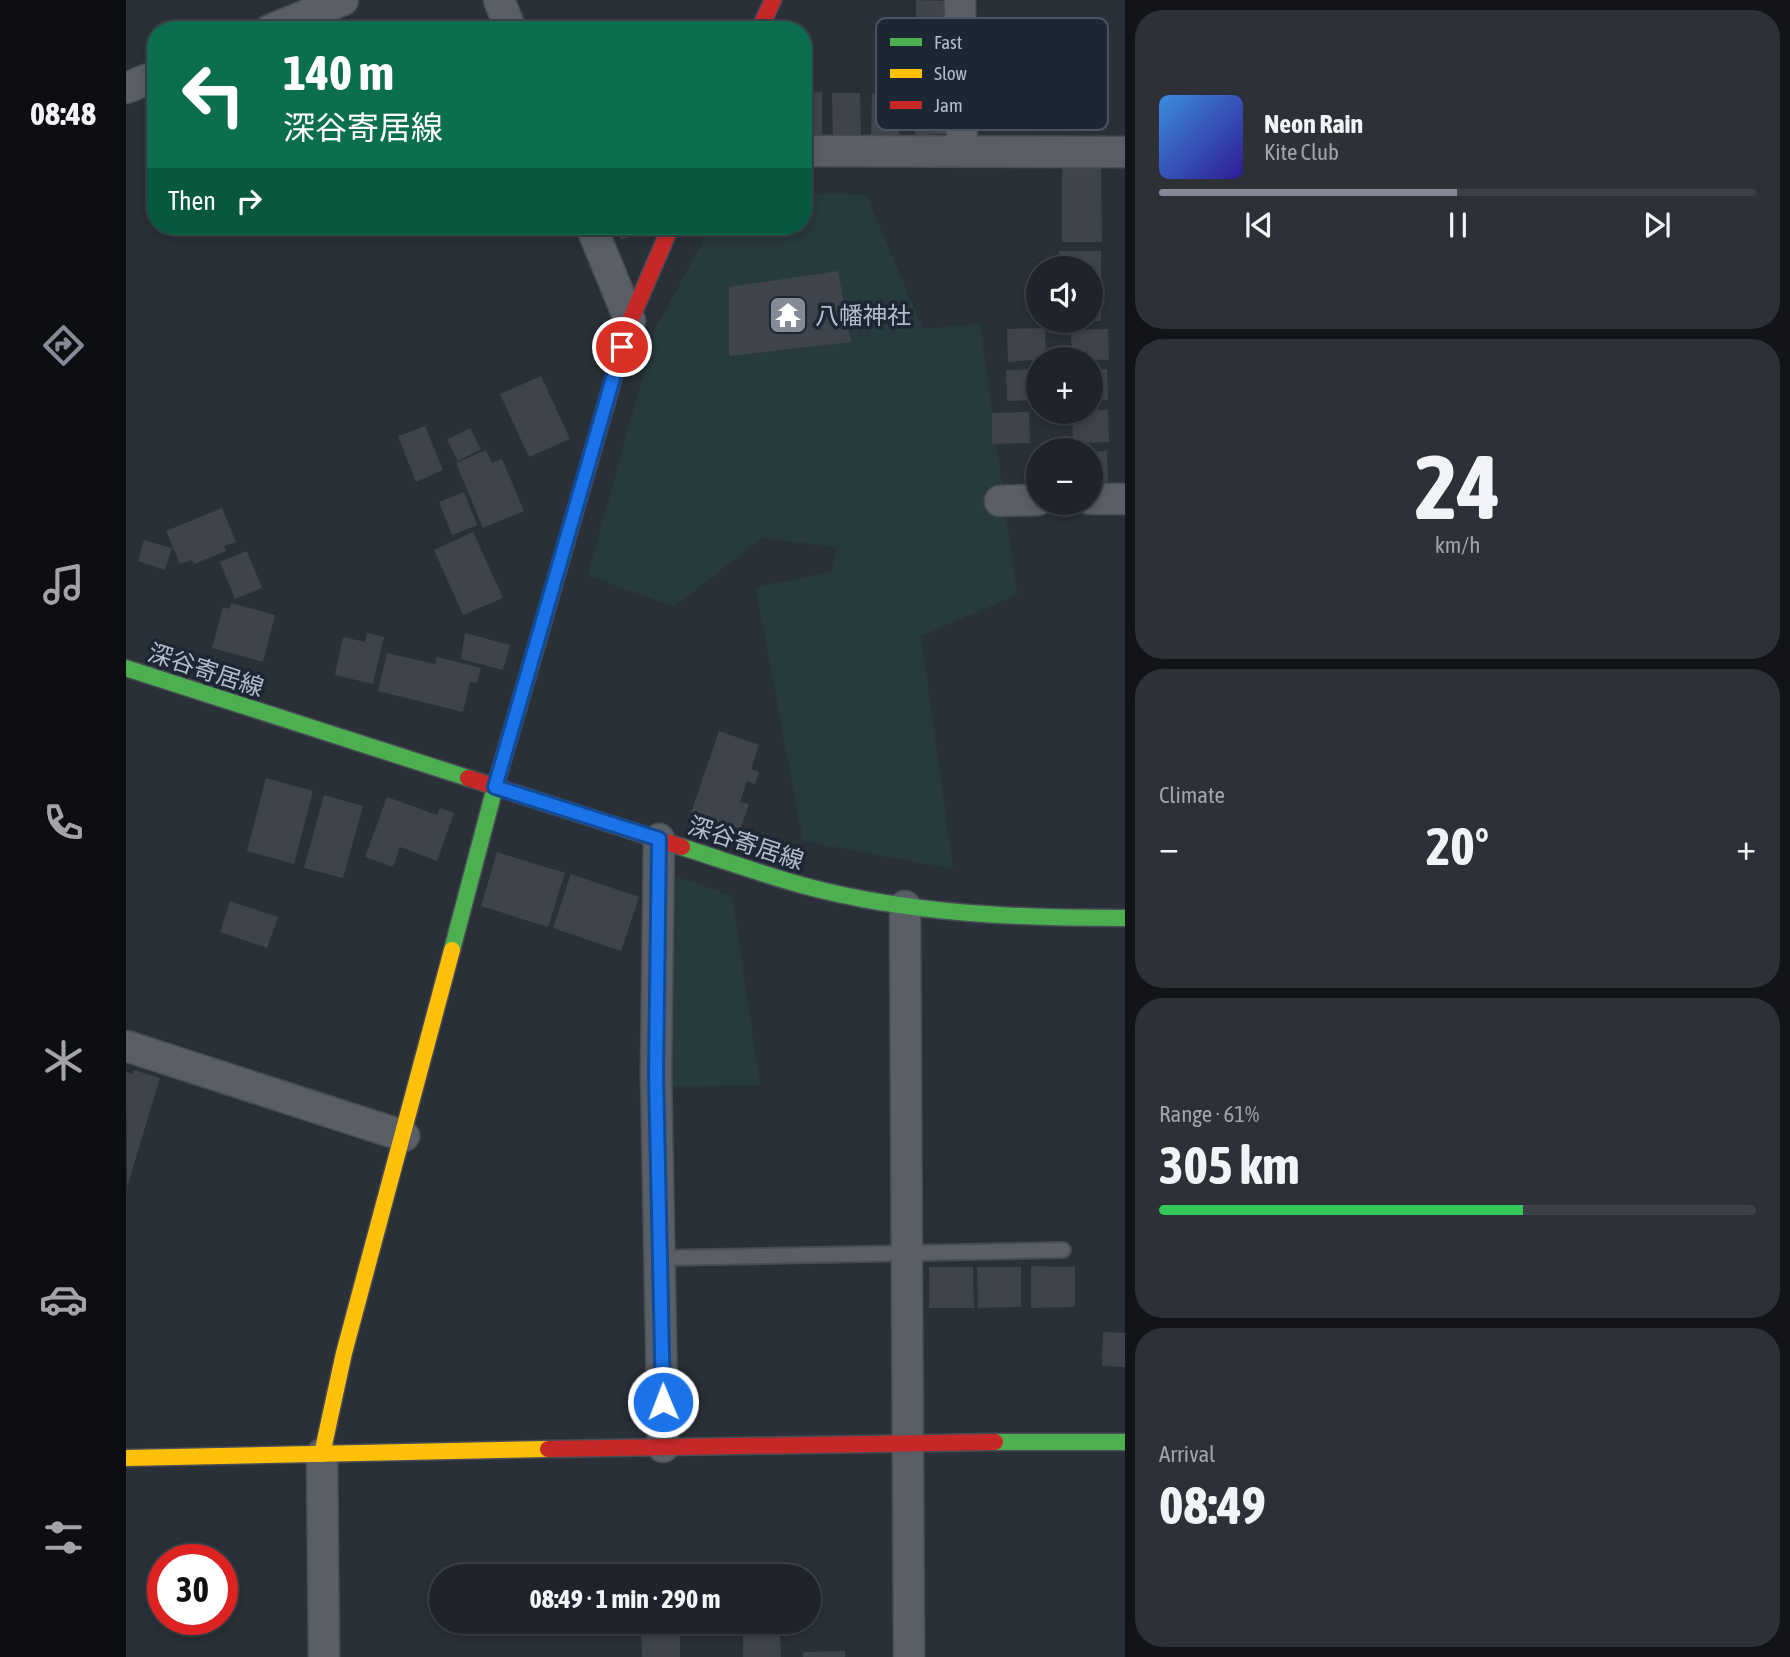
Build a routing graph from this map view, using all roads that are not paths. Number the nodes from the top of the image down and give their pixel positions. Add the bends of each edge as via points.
1 (343, 0) edge
2 (499, 0) edge
3 (773, 0) edge
4 (960, 0) edge
5 (960, 18) edge
6 (292, 21) edge
7 (507, 21) edge
8 (763, 21) edge
9 (147, 80) edge
10 (126, 88) edge
11 (962, 130) edge
12 (812, 151) edge
13 (962, 151) junction
14 (1125, 152) edge
15 (595, 235) edge
16 (667, 235) edge
17 (630, 321) junction
18 (1103, 499) edge
19 (1125, 499) edge
20 (1026, 500) edge
21 (1000, 501) dead end
22 (126, 668) edge
23 (495, 787) junction
24 (659, 839) junction
25 (905, 906) junction
26 (1125, 918) edge
27 (126, 1046) edge
28 (404, 1136) junction
29 (1063, 1250) dead end
30 (908, 1253) junction
31 (661, 1258) junction
32 (909, 1442) junction
33 (1125, 1442) edge
34 (663, 1447) junction
35 (322, 1454) junction
36 (126, 1458) edge
37 (324, 1657) edge
38 (909, 1657) edge

1 - 6 street
2 - 7 street
3 - 8 street
4 - 5 street
9 - 10 street
11 - 13 street
12 - 13 street
13 - 14 street
15 - 17 street
16 - 17 street
17 - 23 street
18 - 19 street
20 - 21 street
22 - 23 street, 深谷寄居線
23 - 24 street, 深谷寄居線
23 - 28 street
24 - 25 street, 深谷寄居線 via 805,886
24 - 31 street via 656,1073
25 - 26 street, 深谷寄居線 via 975,914
25 - 30 street
27 - 28 street
28 - 35 street via 344,1353
29 - 30 lane
30 - 31 lane
30 - 32 street
31 - 34 street
32 - 33 street
32 - 34 street
32 - 38 street
34 - 35 street
35 - 36 street
35 - 37 street

